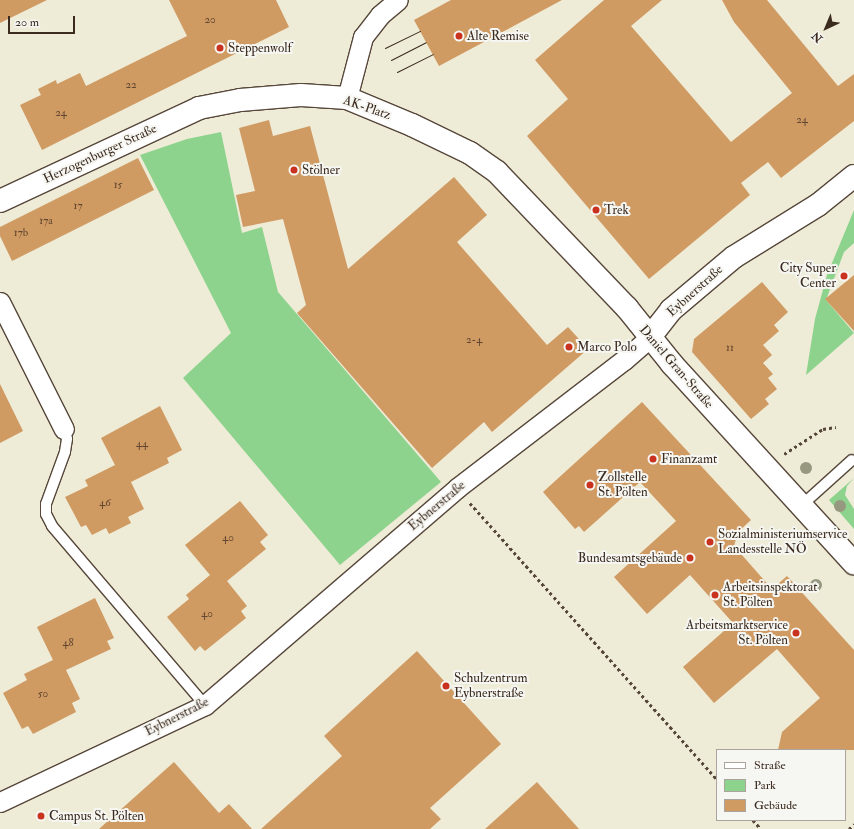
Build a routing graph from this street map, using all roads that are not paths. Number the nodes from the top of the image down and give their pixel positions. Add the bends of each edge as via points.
1 (398, 0) edge
2 (346, 98) junction
3 (199, 108) joint
4 (497, 172) joint
5 (854, 176) edge
6 (0, 201) edge
7 (0, 302) edge
8 (650, 337) junction
9 (64, 429) joint
10 (852, 460) dead end
11 (802, 505) junction
12 (854, 563) edge
13 (205, 705) junction
14 (0, 802) edge

1 - 2 street via 380,15 363,38
2 - 3 street, AK-Platz via 272,97
2 - 4 street, AK-Platz via 440,137 470,153
3 - 6 street, Herzogenburger Straße
4 - 8 street, Daniel Gran-Straße via 627,308
5 - 8 street, Eybnerstraße via 818,206 734,257 671,310
7 - 9 street
8 - 11 street, Daniel Gran-Straße
8 - 13 street, Eybnerstraße via 624,360 457,488
9 - 13 lane via 65,452 46,504 46,514 52,526
10 - 11 lane
11 - 12 street, Daniel Gran-Straße
13 - 14 street, Eybnerstraße

